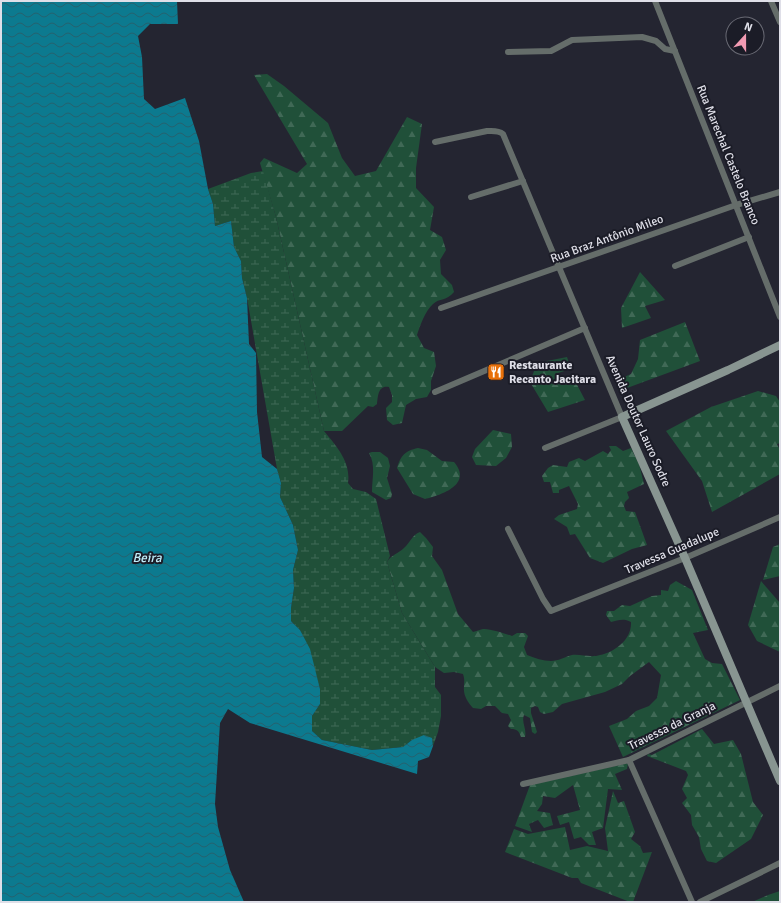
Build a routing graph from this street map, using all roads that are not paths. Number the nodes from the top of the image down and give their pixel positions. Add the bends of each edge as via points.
1 (655, 1) edge
2 (771, 1) edge
3 (780, 22) edge
4 (675, 51) junction
5 (508, 52) dead end
6 (435, 142) dead end
7 (523, 181) junction
8 (780, 192) edge
9 (471, 197) dead end
10 (736, 205) junction
11 (749, 237) junction
12 (675, 266) dead end
13 (560, 268) junction
14 (441, 308) dead end
15 (780, 317) edge
16 (585, 328) junction
17 (780, 345) edge
18 (435, 392) dead end
19 (622, 418) junction
20 (545, 448) dead end
21 (780, 517) edge
22 (508, 529) dead end
23 (685, 558) junction
24 (780, 686) edge
25 (746, 702) junction
26 (630, 760) junction
27 (780, 781) edge
28 (523, 784) dead end
29 (780, 863) edge
30 (692, 902) edge
31 (700, 902) edge

1 - 4 street, Rua Marechal Castelo Branco
2 - 3 street
4 - 5 street via 665,49 656,41 642,37 572,40 552,51
4 - 10 street, Rua Marechal Castelo Branco
6 - 7 street, Avenida Doutor Lauro Sodre via 487,131 500,131
7 - 9 street
7 - 13 street, Avenida Doutor Lauro Sodre
8 - 10 street, Rua Braz Antônio Mileo
10 - 11 street, Rua Marechal Castelo Branco
10 - 13 street, Rua Braz Antônio Mileo
11 - 12 street
11 - 15 street, Rua Marechal Castelo Branco
13 - 14 street, Rua Braz Antônio Mileo
13 - 16 street, Avenida Doutor Lauro Sodre
16 - 18 street
16 - 19 street, Avenida Doutor Lauro Sodre
17 - 19 street
19 - 20 street
19 - 23 street, Avenida Doutor Lauro Sodre
21 - 23 street, Travessa Guadalupe
22 - 23 street, Travessa Guadalupe via 551,611
23 - 25 street, Avenida Doutor Lauro Sodre
24 - 25 street, Travessa da Granja
25 - 26 street, Travessa da Granja
25 - 27 street, Avenida Doutor Lauro Sodre
26 - 28 street, Travessa da Granja
26 - 30 street
29 - 31 street

